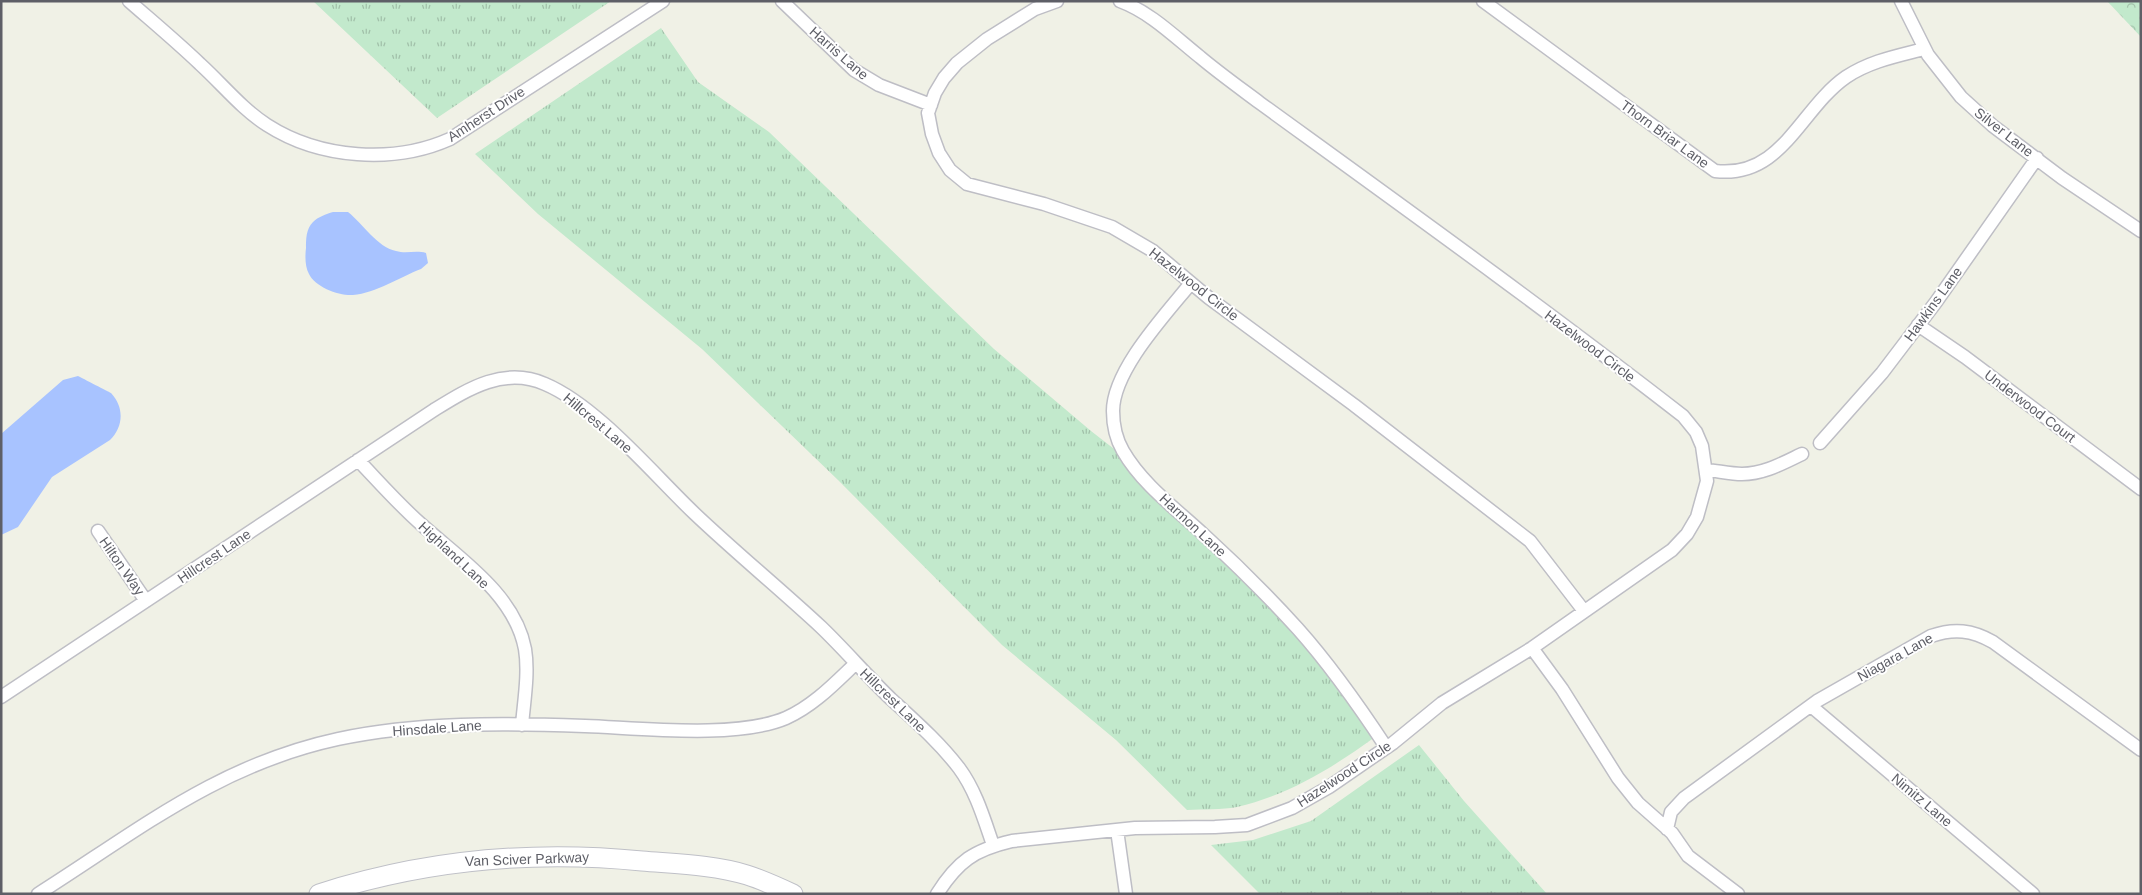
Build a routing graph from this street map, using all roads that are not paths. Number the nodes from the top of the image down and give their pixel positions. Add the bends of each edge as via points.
1 (129, 1) edge
2 (663, 1) edge
3 (782, 1) edge
4 (1057, 1) edge
5 (1120, 1) edge
6 (1483, 1) edge
7 (1901, 1) edge
8 (1924, 49) junction
9 (931, 105) junction
10 (2037, 158) junction
11 (2141, 231) edge
12 (1191, 284) junction
13 (1918, 325) junction
14 (1820, 443) dead end
15 (1802, 454) dead end
16 (358, 460) junction
17 (1707, 470) junction
18 (2141, 489) edge
19 (98, 531) dead end
20 (146, 601) junction
21 (1584, 612) junction
22 (1532, 648) junction
23 (855, 664) junction
24 (1, 697) edge
25 (1810, 706) junction
26 (522, 725) junction
27 (1386, 747) junction
28 (2141, 750) edge
29 (1667, 829) junction
30 (1117, 830) junction
31 (994, 846) junction
32 (38, 894) edge
33 (319, 894) edge
34 (793, 894) edge
35 (937, 894) edge
36 (1126, 894) edge
37 (1738, 894) edge
38 (2033, 894) edge

1 - 2 street, Amherst Drive via 268,126 330,150 377,154 396,154 433,146 450,138
3 - 9 street, Harris Lane via 866,79
4 - 9 street, Hazelwood Circle via 1035,9 957,63 944,78
5 - 17 street, Hazelwood Circle via 1167,30 1682,416 1696,432
6 - 8 street, Thorn Briar Lane via 1715,171 1752,167 1774,153 1833,88 1866,64
7 - 8 street, Silver Lane
8 - 10 street, Silver Lane via 1966,102
9 - 12 street, Hazelwood Circle via 928,113 939,153 950,170 967,184 1044,204 1112,228 1153,251
10 - 11 street, Silver Lane
10 - 13 street, Hawkins Lane
12 - 21 street, Hazelwood Circle via 1530,541
12 - 27 street, Harmon Lane via 1144,342 1118,391 1113,409 1114,430 1122,450 1150,485 1298,629
13 - 14 street, Hawkins Lane via 1871,387
13 - 18 street, Underwood Court
15 - 17 street via 1754,473
16 - 20 street, Hillcrest Lane
16 - 23 street, Hillcrest Lane via 470,388 506,377 545,383 611,431 694,512 823,629
16 - 26 street, Highland Lane via 423,526 468,564 509,612 519,629 525,650
17 - 21 street, Hazelwood Circle via 1704,498 1687,534 1656,563
19 - 20 street, Hilton Way
20 - 24 street, Hillcrest Lane
21 - 22 street, Hazelwood Circle
22 - 27 street, Hazelwood Circle via 1442,703
22 - 29 street via 1618,778 1638,803
23 - 26 street, Hinsdale Lane via 799,711 753,728 710,730
23 - 31 street, Hillcrest Lane via 928,733 959,768 978,800
25 - 28 street, Niagara Lane via 1931,636 1968,631 2004,649
25 - 29 street, Niagara Lane via 1676,805 1668,819
25 - 38 street, Nimitz Lane
26 - 32 street, Hinsdale Lane via 456,725 362,734 302,748 252,765 170,807
27 - 30 street, Hazelwood Circle via 1310,798 1260,821 1237,826
29 - 37 street via 1688,856
30 - 31 street, Hazelwood Circle via 1012,841
30 - 36 street
31 - 35 street, Hazelwood Circle via 965,859
33 - 34 street, Van Sciver Parkway via 371,878 453,862 592,856 713,868 747,876

